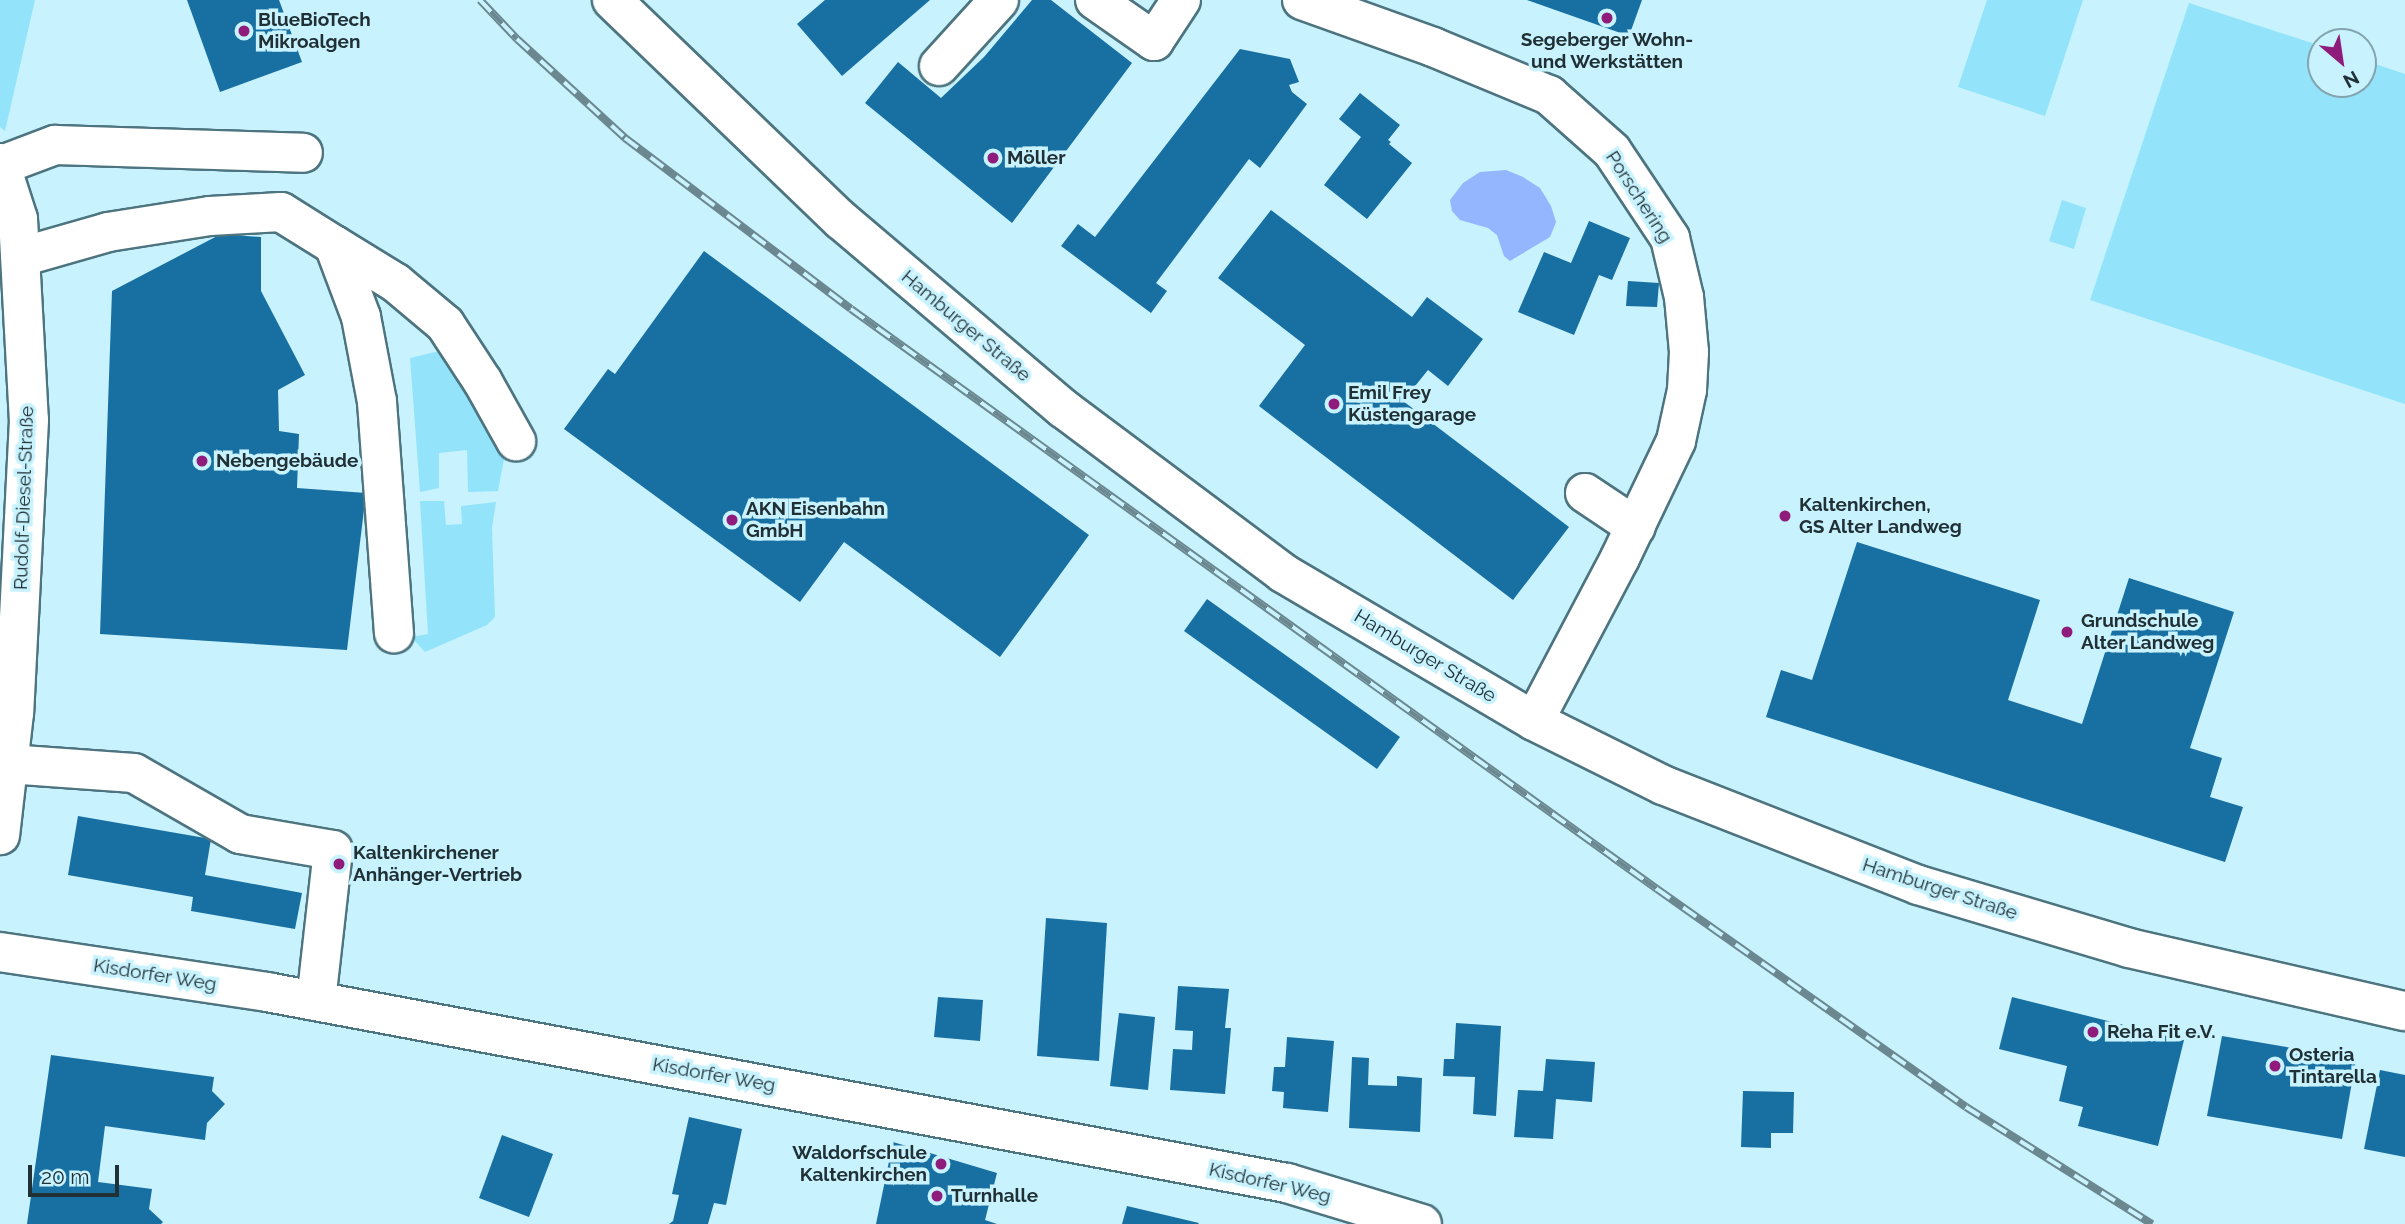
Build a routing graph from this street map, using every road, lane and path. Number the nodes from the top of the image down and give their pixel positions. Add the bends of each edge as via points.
1 (612, 0) edge
2 (999, 0) edge
3 (1095, 0) edge
4 (1181, 0) edge
5 (1302, 0) edge
6 (939, 66) dead end
7 (303, 153) dead end
8 (1, 164) edge
9 (334, 245) junction
10 (22, 257) junction
11 (516, 441) dead end
12 (1585, 493) dead end
13 (1636, 527) junction
14 (394, 633) dead end
15 (1534, 721) junction
16 (8, 764) junction
17 (0, 835) edge
18 (0, 952) edge
19 (316, 1001) junction
20 (2405, 1011) edge
21 (1422, 1224) edge

1 - 15 street, Hamburger Straße via 841,220 1064,409 1283,573
2 - 6 street
3 - 4 street via 1154,41
5 - 13 street, Porschering via 1549,95 1612,151 1670,238 1684,297 1687,390 1676,441
7 - 8 street via 55,145
8 - 10 street, Rudolf-Diesel-Straße via 18,219
9 - 10 street via 281,212 210,216 108,232
9 - 11 street via 396,284 444,324
9 - 14 street via 361,317 377,402
10 - 16 street, Rudolf-Diesel-Straße via 29,420
12 - 13 street
13 - 15 street, Porschering
15 - 20 street, Hamburger Straße via 1663,785 1918,885 2129,948
16 - 17 street, Rudolf-Diesel-Straße
16 - 19 street via 134,773 240,834 332,850
18 - 19 street, Kisdorfer Weg
19 - 21 street, Kisdorfer Weg via 1287,1183

